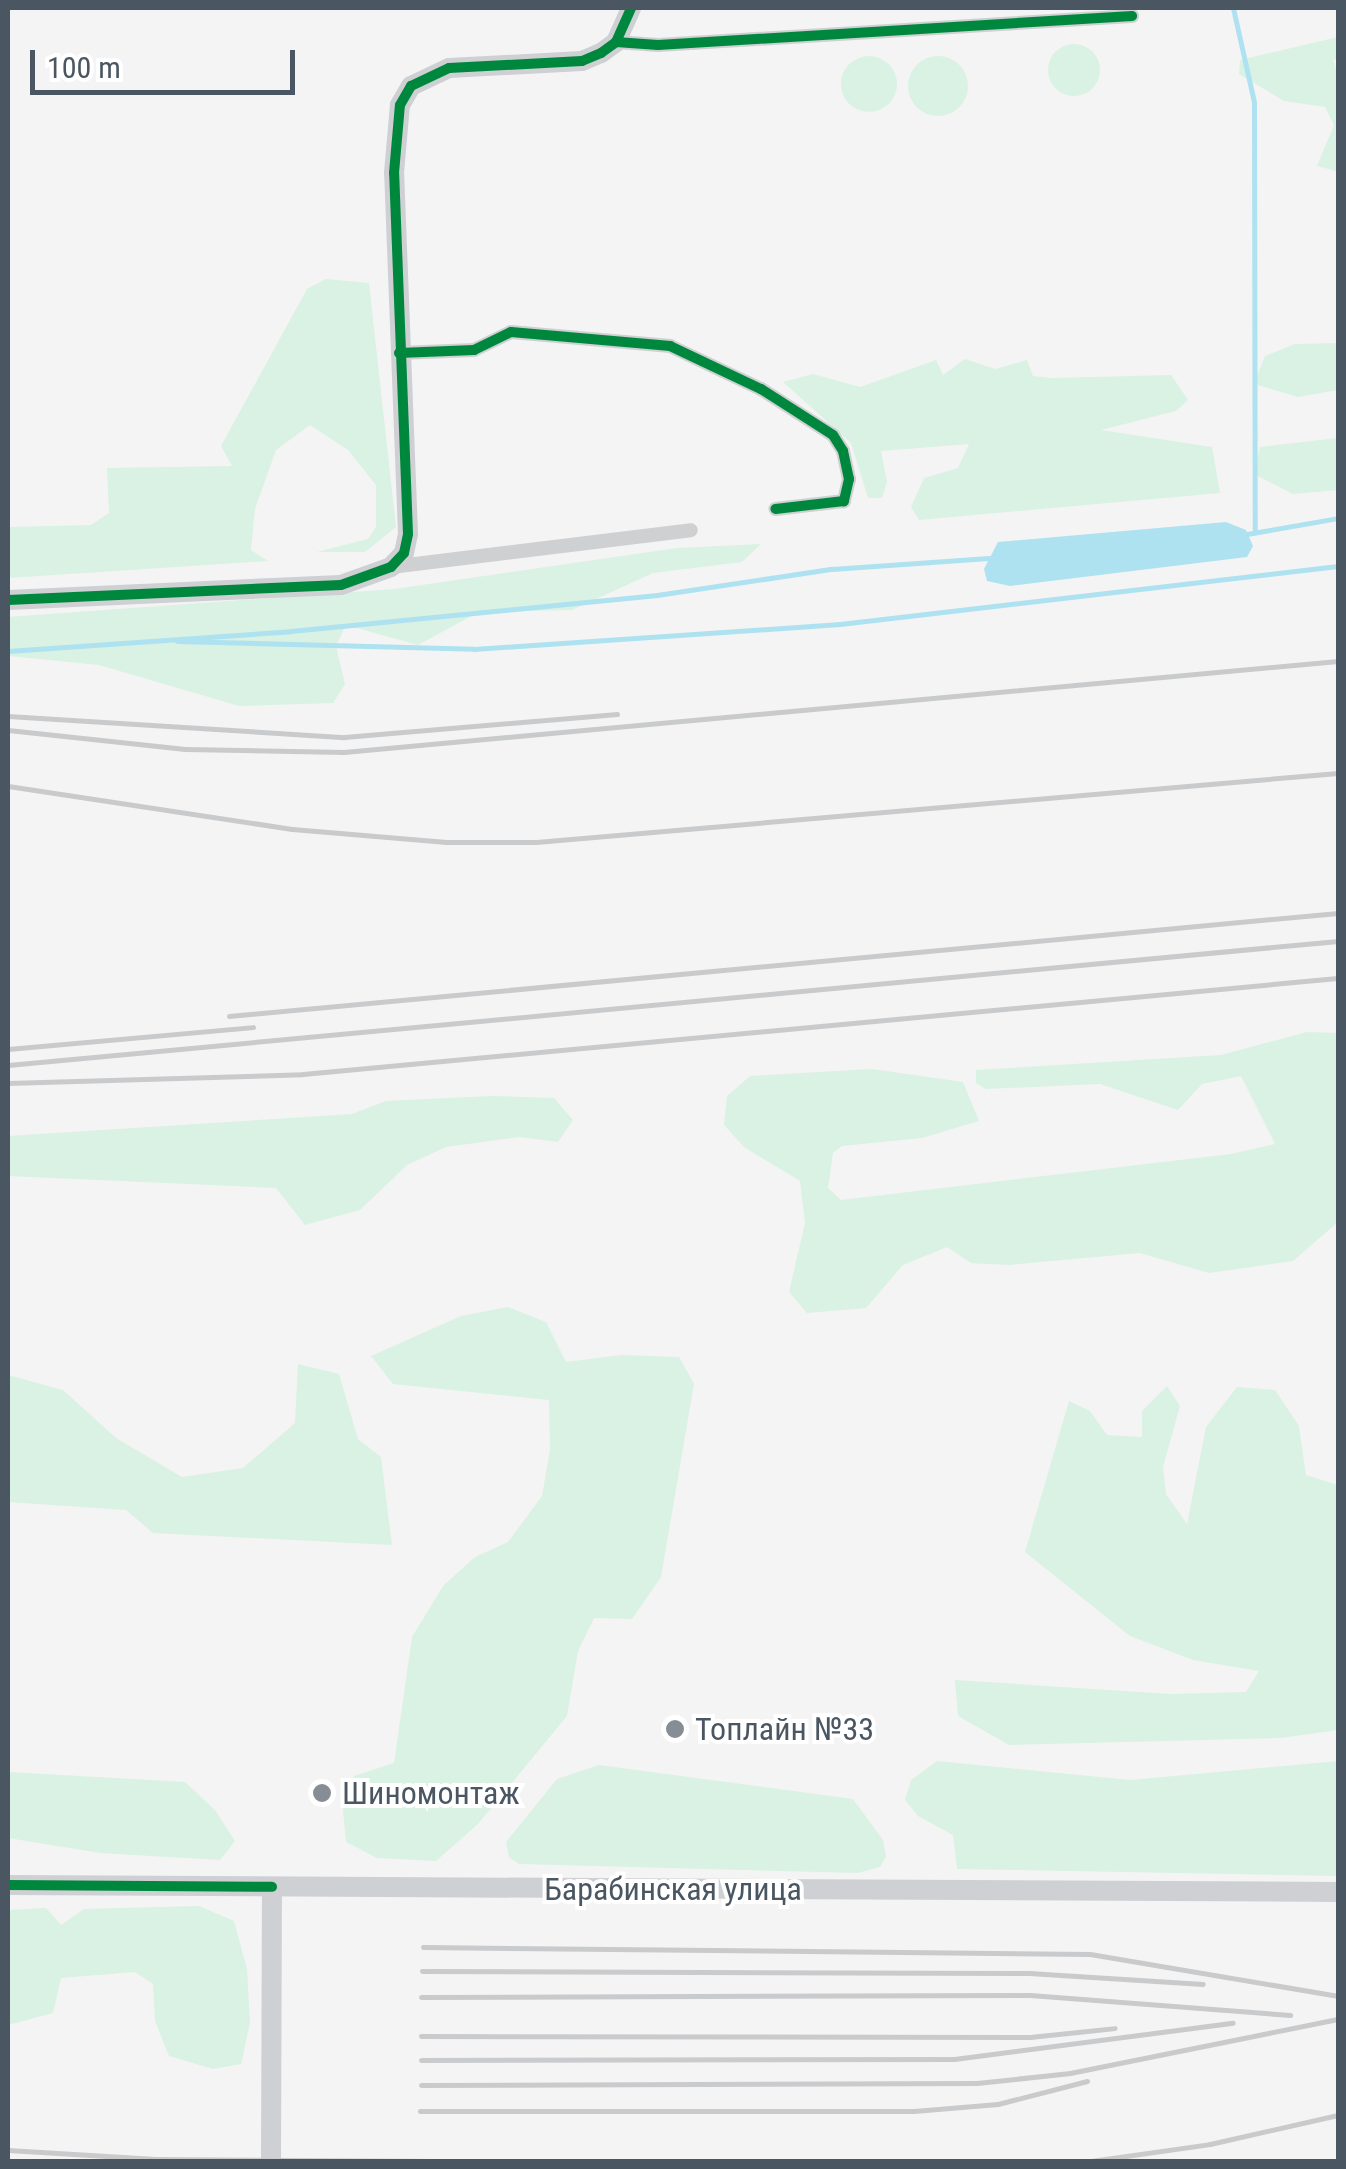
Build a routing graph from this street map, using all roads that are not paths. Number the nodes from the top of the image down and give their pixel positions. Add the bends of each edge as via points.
1 (631, 8) edge
2 (1132, 16) dead end
3 (616, 42) junction
4 (399, 353) junction
5 (776, 509) dead end
6 (691, 530) dead end
7 (391, 566) junction
8 (8, 600) edge
9 (8, 1885) edge
10 (272, 1887) junction
11 (1338, 1892) edge
12 (271, 2162) edge

1 - 3 street
2 - 3 street via 658,45
3 - 4 street via 582,61 449,68 411,86 394,132
4 - 5 street via 474,350 511,332 670,346 762,389 833,435 844,451 844,502
4 - 7 street via 408,534
6 - 7 street
7 - 8 street via 341,585
9 - 10 street, Барабинская улица
10 - 11 street, Барабинская улица
10 - 12 street

